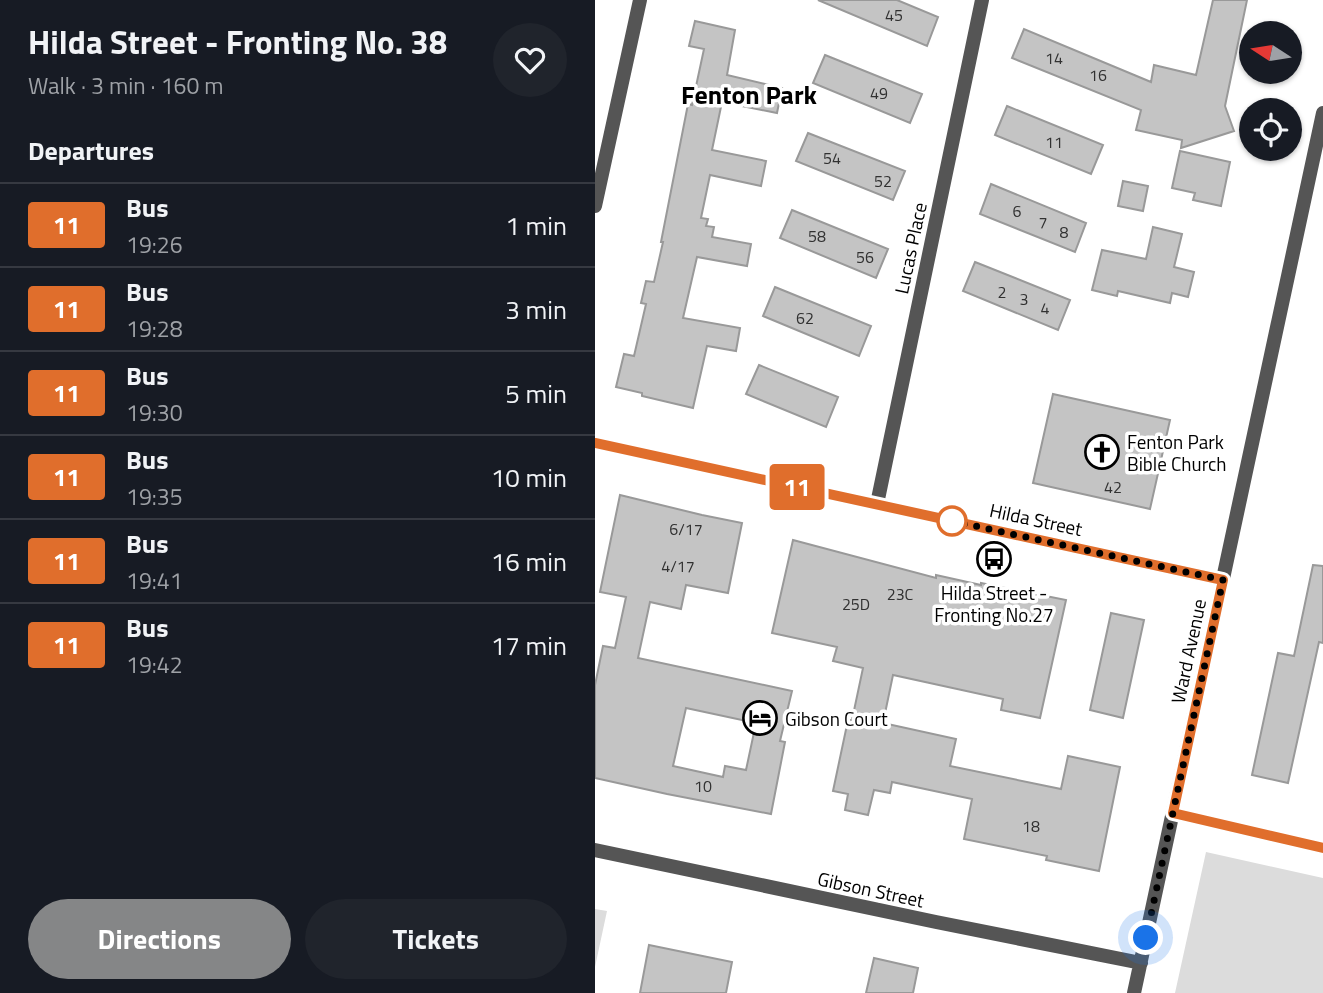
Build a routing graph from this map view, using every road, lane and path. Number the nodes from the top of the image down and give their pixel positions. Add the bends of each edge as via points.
1 (640, 0) edge
2 (982, 0) edge
3 (1323, 113) edge
4 (595, 206) edge
5 (595, 443) edge
6 (877, 504) junction
7 (1223, 580) junction
8 (1173, 813) junction
9 (1323, 848) edge
10 (595, 850) edge
11 (1141, 963) junction
12 (1134, 993) edge

1 - 4 street
2 - 6 street, Lucas Place
3 - 7 street, Ward Avenue
5 - 6 street, Hilda Street
6 - 7 street, Hilda Street
7 - 8 street, Ward Avenue
8 - 9 street
8 - 11 street, Ward Avenue
10 - 11 street, Gibson Street
11 - 12 street, Ward Avenue

